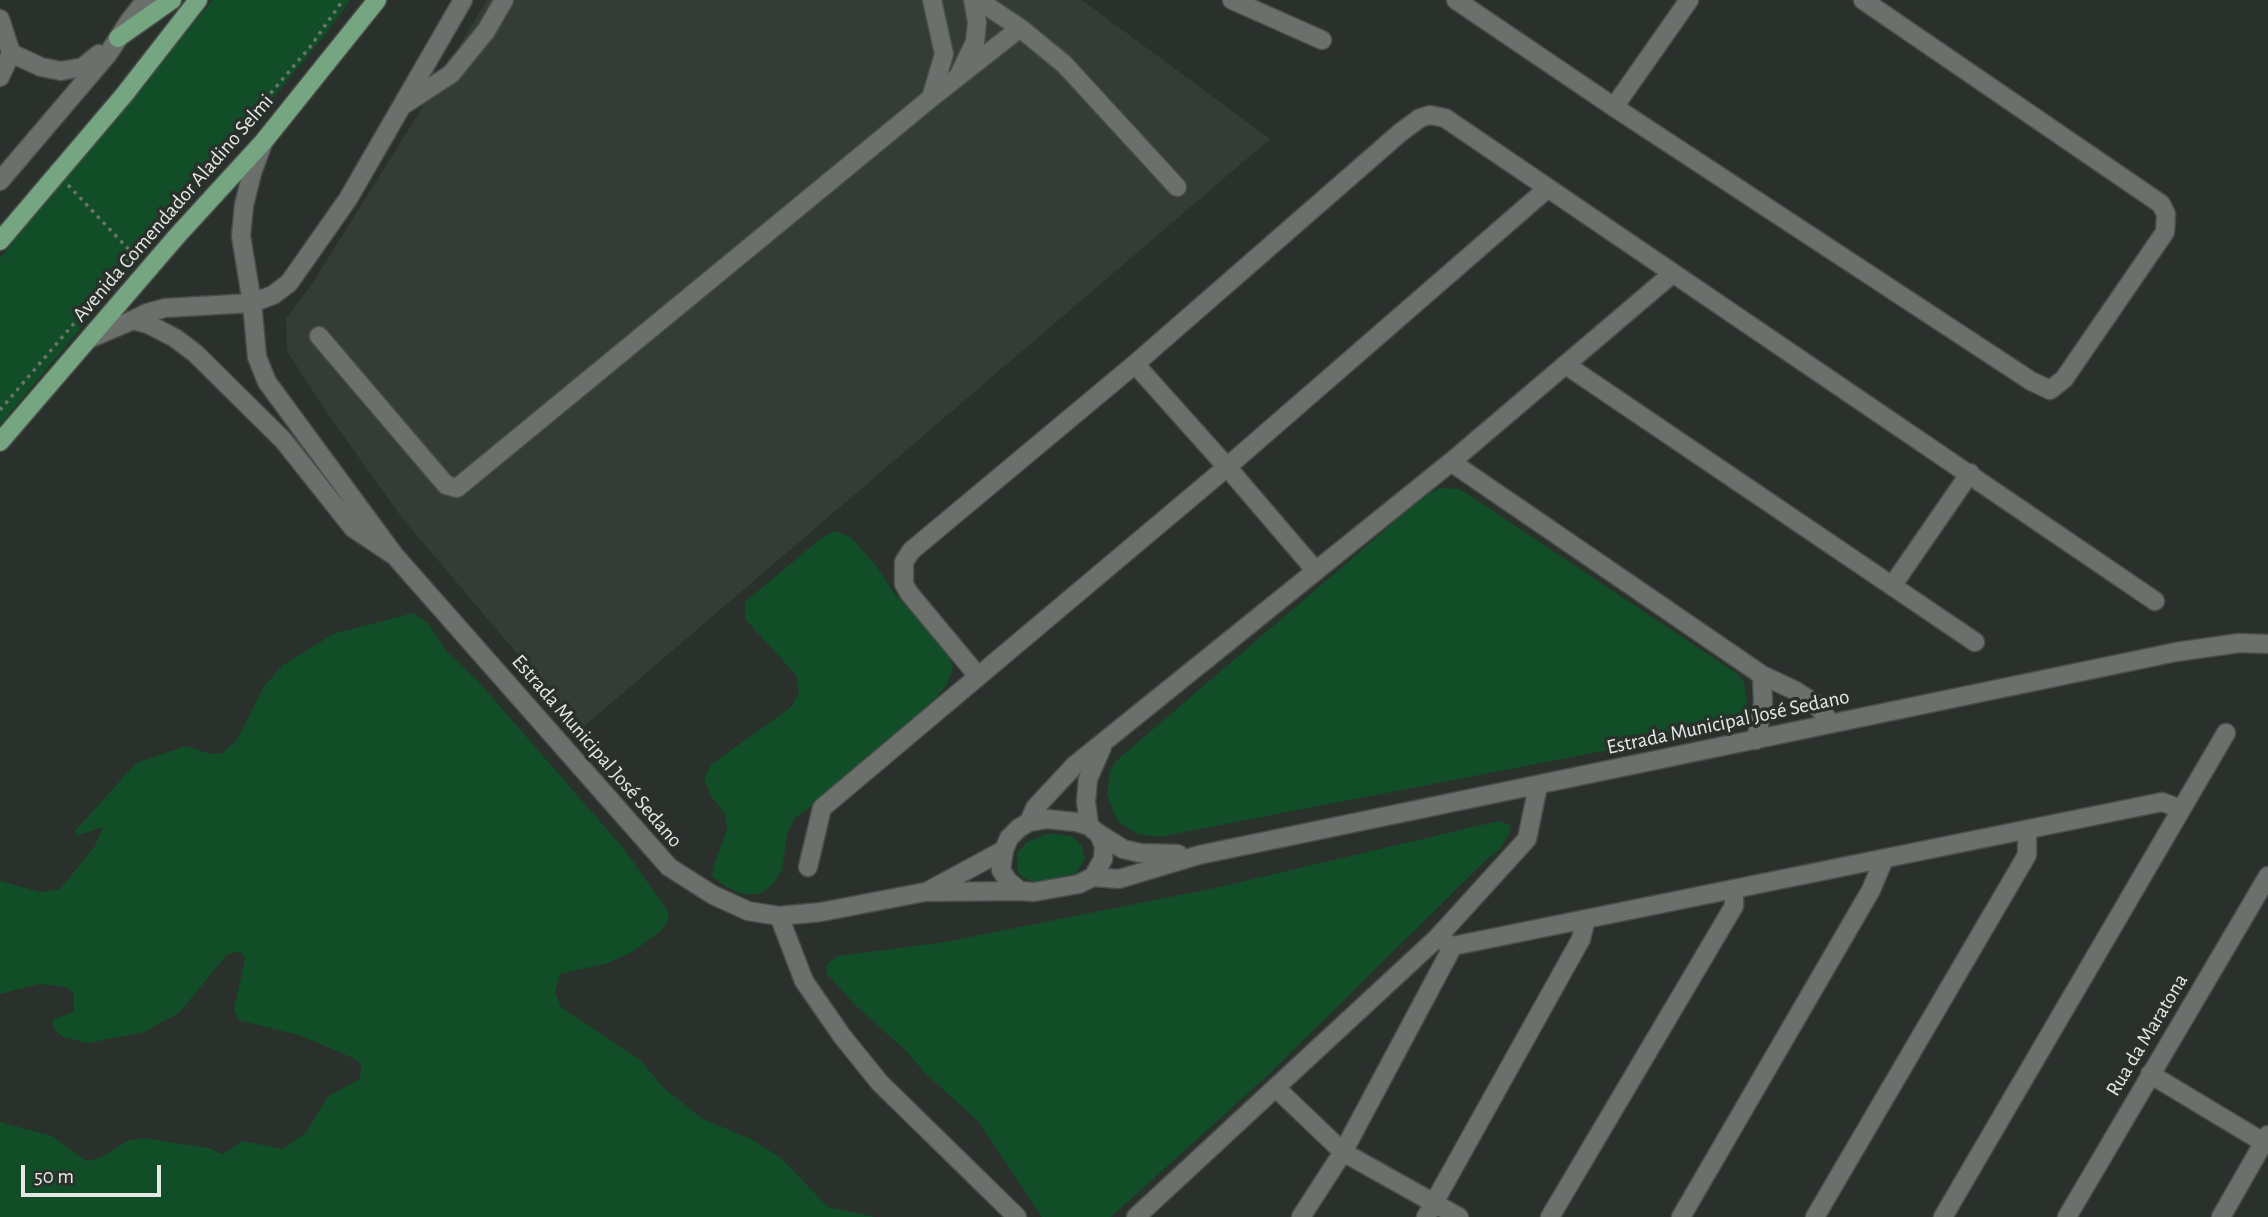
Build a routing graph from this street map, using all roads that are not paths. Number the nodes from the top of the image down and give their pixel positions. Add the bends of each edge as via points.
1 (146, 0) edge
2 (172, 0) edge
3 (198, 0) edge
4 (377, 0) edge
5 (463, 0) edge
6 (504, 0) edge
7 (932, 0) edge
8 (973, 0) edge
9 (978, 0) edge
10 (1232, 0) edge
11 (1456, 0) edge
12 (1689, 0) edge
13 (1863, 0) edge
14 (0, 19) edge
15 (1020, 29) junction
16 (118, 38) junction
17 (1322, 40) dead end
18 (11, 53) junction
19 (0, 76) edge
20 (958, 78) junction
21 (932, 98) junction
22 (402, 106) junction
23 (1614, 107) junction
24 (264, 141) junction
25 (0, 181) edge
26 (1177, 187) dead end
27 (1548, 188) junction
28 (0, 242) edge
29 (1672, 274) junction
30 (252, 303) junction
31 (133, 320) junction
32 (319, 335) dead end
33 (91, 338) junction
34 (1135, 364) junction
35 (1566, 365) junction
36 (0, 442) edge
37 (1451, 463) junction
38 (1227, 467) junction
39 (1970, 473) junction
40 (395, 556) junction
41 (1316, 571) junction
42 (1892, 586) junction
43 (2155, 601) dead end
44 (1975, 642) dead end
45 (2268, 644) edge
46 (978, 676) junction
47 (1762, 676) junction
48 (1828, 723) junction
49 (2226, 733) dead end
50 (1756, 740) junction
51 (1103, 743) junction
52 (1538, 786) junction
53 (2181, 809) junction
54 (1030, 822) junction
55 (1094, 830) junction
56 (2027, 830) junction
57 (1004, 850) junction
58 (1199, 855) junction
59 (1884, 859) junction
60 (808, 867) dead end
61 (2268, 876) edge
62 (1093, 877) junction
63 (1734, 889) junction
64 (1020, 891) junction
65 (925, 892) junction
66 (779, 916) junction
67 (1586, 919) junction
68 (1445, 942) junction
69 (2150, 1074) junction
70 (1276, 1088) junction
71 (2267, 1141) edge
72 (1343, 1152) junction
73 (1431, 1210) edge
74 (1017, 1217) edge
75 (1136, 1217) edge
76 (1301, 1217) edge
77 (1459, 1217) edge
78 (1550, 1217) edge
79 (1681, 1217) edge
80 (1815, 1217) edge
81 (1942, 1217) edge
82 (2067, 1217) edge
83 (2221, 1217) edge

1 - 16 street
2 - 16 main road
3 - 28 main road
4 - 24 main road, Avenida Comendador Aladino Selmi
5 - 22 street
6 - 22 street via 451,74
7 - 21 street via 944,54
8 - 20 street via 975,42
9 - 15 street
10 - 17 street
11 - 23 street
12 - 23 street
13 - 23 street via 2161,204 2166,214 2165,232 2064,379 2050,390
14 - 18 street
15 - 20 street
15 - 26 street via 1064,64
16 - 18 street via 83,67 61,71
16 - 25 street
18 - 19 street
20 - 21 street
21 - 32 street via 457,488 446,485
22 - 30 street via 348,200 289,283
24 - 30 street, Estrada Municipal José Sedano via 244,205 241,236
24 - 33 main road, Avenida Comendador Aladino Selmi
27 - 29 street
27 - 34 street via 1445,118 1420,118
27 - 38 street
29 - 35 street
29 - 39 street
30 - 31 street via 165,308
30 - 40 street, Estrada Municipal José Sedano via 257,357 267,382
31 - 33 street
31 - 40 street, Estrada Municipal José Sedano via 175,338 195,354 283,440 353,528
33 - 36 main road, Avenida Comendador Aladino Selmi
34 - 38 street
34 - 46 street via 911,551 904,562 904,584 909,593
35 - 37 street
35 - 42 street
37 - 41 street
37 - 47 street
38 - 41 street
38 - 46 street
39 - 42 street
39 - 43 street
40 - 66 street, Estrada Municipal José Sedano via 669,867 736,906
41 - 51 street
42 - 44 street
45 - 48 street, Estrada Municipal José Sedano via 2239,643 2176,652
46 - 60 street via 822,808
47 - 48 street via 1813,702
47 - 50 street via 1763,704
48 - 50 street, Estrada Municipal José Sedano
49 - 53 street
50 - 52 street, Estrada Municipal José Sedano
51 - 54 street via 1035,808
51 - 55 street via 1088,779 1086,801
52 - 58 street, Estrada Municipal José Sedano
52 - 68 street via 1527,839
53 - 56 street via 2162,803
53 - 81 street
54 - 55 street via 1063,820
54 - 57 street via 1009,838
55 - 58 street, Estrada Municipal José Sedano via 1123,849
55 - 62 street via 1104,846
56 - 59 street
56 - 80 street via 2026,855
57 - 64 street via 1001,870
57 - 65 street, Estrada Municipal José Sedano
58 - 62 street, Estrada Municipal José Sedano via 1119,878
59 - 63 street
59 - 79 street via 1871,890
61 - 69 street, Rua da Maratona
62 - 64 street via 1069,886
63 - 67 street
63 - 78 street via 1734,906
64 - 65 street, Estrada Municipal José Sedano
65 - 66 street, Estrada Municipal José Sedano
66 - 74 street via 804,981 842,1036 880,1083
67 - 68 street
67 - 73 street via 1581,939
68 - 70 street
68 - 72 street
69 - 71 street
69 - 82 street, Rua da Maratona
70 - 72 street
70 - 75 street
71 - 83 street
72 - 73 street
72 - 76 street
73 - 77 street

